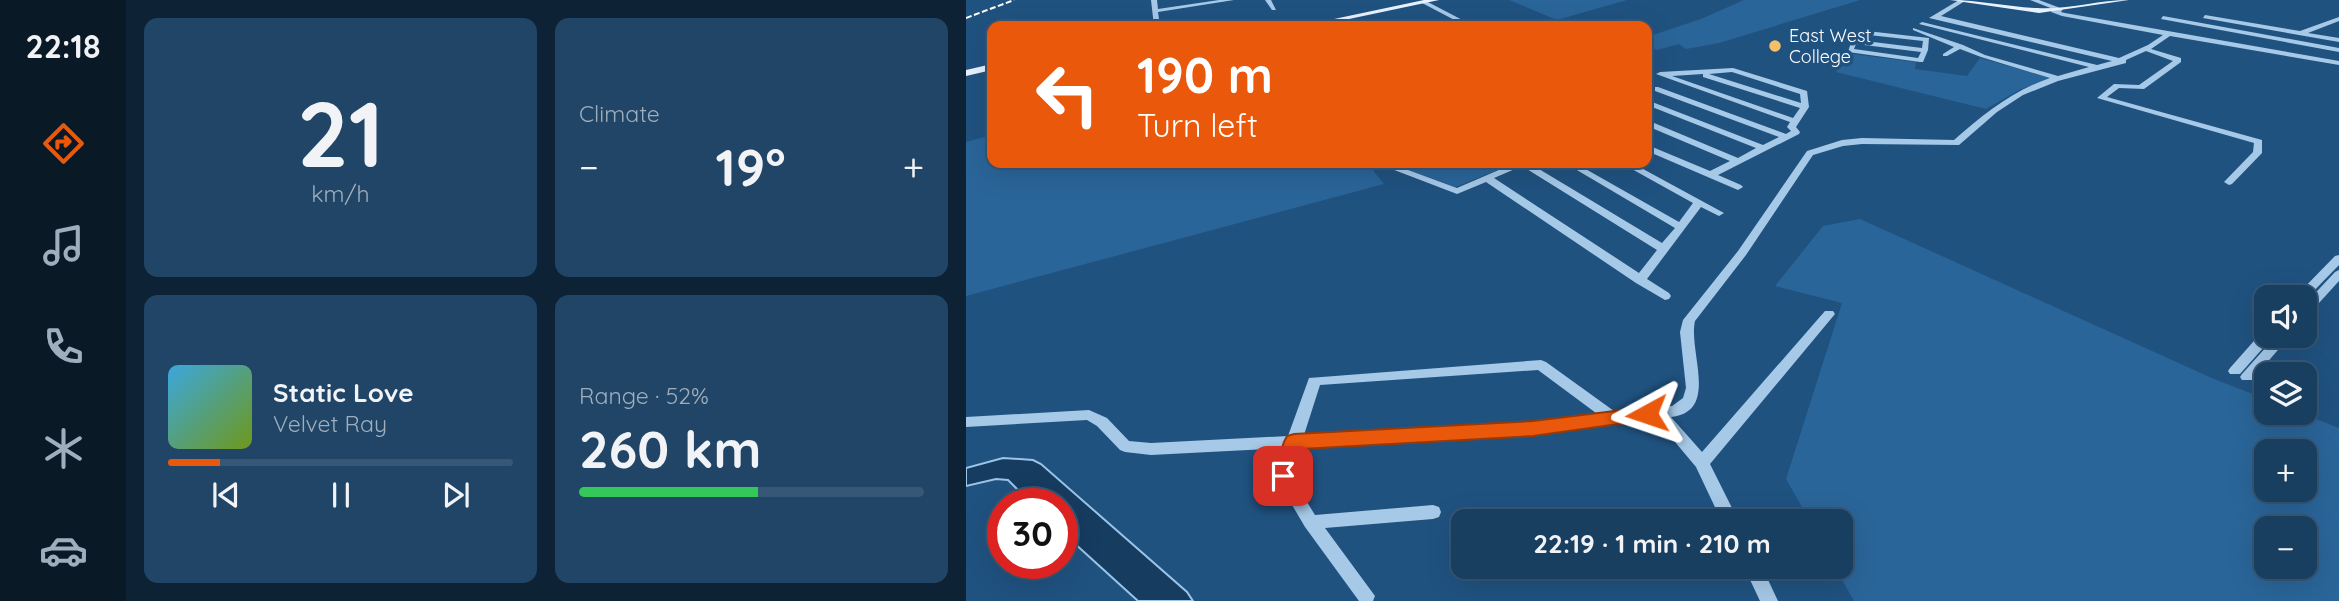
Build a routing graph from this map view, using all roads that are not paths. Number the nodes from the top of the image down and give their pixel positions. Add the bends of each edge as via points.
1 (1154, 0) edge
2 (1231, 0) edge
3 (1268, 0) edge
4 (1436, 0) edge
5 (2032, 0) edge
6 (2124, 0) edge
7 (1958, 1) edge
8 (1424, 2) junction
9 (1274, 9) dead end
10 (2057, 10) junction
11 (1154, 11) junction
12 (2179, 12) dead end
13 (2163, 18) dead end
14 (1156, 21) edge
15 (1330, 21) edge
16 (1460, 21) edge
17 (2338, 22) edge
18 (1924, 23) junction
19 (2313, 29) junction
20 (2339, 33) edge
21 (2169, 34) junction
22 (2301, 34) junction
23 (1894, 36) junction
24 (1928, 36) junction
25 (2282, 40) junction
26 (2339, 40) edge
27 (1854, 42) junction
28 (1889, 46) junction
29 (1959, 46) junction
30 (1925, 50) junction
31 (2148, 50) junction
32 (2339, 50) edge
33 (1945, 55) dead end
34 (1886, 57) junction
35 (2123, 61) junction
36 (2112, 65) junction
37 (2339, 65) edge
38 (987, 68) edge
39 (2101, 68) junction
40 (2090, 71) junction
41 (966, 73) edge
42 (1702, 73) junction
43 (2077, 74) junction
44 (2061, 79) junction
45 (1652, 92) edge
46 (1652, 104) edge
47 (1805, 107) junction
48 (1795, 121) junction
49 (1652, 125) edge
50 (1786, 137) junction
51 (1763, 148) junction
52 (1652, 150) edge
53 (1738, 161) junction
54 (1395, 168) edge
55 (1511, 168) edge
56 (1531, 168) edge
57 (1578, 168) edge
58 (1634, 168) edge
59 (1710, 175) junction
60 (1487, 178) junction
61 (2229, 182) dead end
62 (1738, 187) dead end
63 (1699, 203) junction
64 (1719, 213) dead end
65 (1681, 227) junction
66 (1664, 249) junction
67 (2339, 258) edge
68 (2339, 274) edge
69 (1640, 280) junction
70 (2326, 287) edge
71 (1665, 296) dead end
72 (1829, 314) dead end
73 (2258, 348) edge
74 (2270, 348) edge
75 (1660, 413) junction
76 (1611, 417) junction
77 (966, 422) edge
78 (1294, 442) junction
79 (1702, 463) junction
80 (1725, 509) edge
81 (1433, 512) dead end
82 (1311, 522) junction
83 (1759, 579) edge
84 (1366, 596) dead end
85 (1769, 601) edge

1 - 11 street
2 - 11 street
3 - 9 street
4 - 8 main road
5 - 10 street
6 - 10 main road
7 - 10 main road
7 - 18 street
8 - 15 main road
8 - 16 street
10 - 21 street
11 - 14 street
12 - 22 street
13 - 25 street
17 - 19 street
18 - 23 street
18 - 24 street
18 - 35 street
18 - 36 street
18 - 39 street
18 - 40 street
19 - 20 street
19 - 22 street
21 - 31 street
21 - 37 street
22 - 25 street
22 - 26 street
23 - 24 street
23 - 27 street via 1858,32
23 - 28 street
24 - 29 street
24 - 30 street
25 - 32 street
27 - 28 street
27 - 34 street via 1851,52
28 - 30 street
28 - 34 street
29 - 33 street
29 - 43 street
29 - 44 street
30 - 34 street via 1922,60
31 - 35 street
31 - 61 street via 2178,60 2141,87 2118,86 2101,97 2259,142 2258,153
35 - 36 street
36 - 39 street
38 - 41 main road
39 - 40 street
40 - 43 street
42 - 47 street
42 - 47 street via 1732,70 1804,93
42 - 48 street via 1660,74
43 - 44 street
44 - 75 street via 2021,92 1956,143 1862,141 1810,153 1742,253 1689,320 1686,332 1693,388 1689,401 1676,411
45 - 50 street via 1663,87
46 - 51 street
47 - 48 street
48 - 50 street via 1791,127 1796,132
49 - 53 street
50 - 51 street
51 - 53 street
52 - 59 street
53 - 59 street
54 - 60 street via 1457,191
55 - 60 street
56 - 66 street
57 - 65 street
58 - 63 street
59 - 62 street
60 - 69 street
63 - 64 street
63 - 65 street
65 - 66 street
66 - 69 street
67 - 70 street
68 - 70 street
69 - 71 street
72 - 79 street
73 - 74 street via 2241,374
75 - 76 street
75 - 79 street
76 - 78 street via 1533,429
76 - 78 street via 1541,365 1314,381
77 - 78 street via 1088,415 1125,446 1151,449
78 - 82 street via 1283,476
79 - 80 street
81 - 82 street
82 - 84 street
83 - 85 street

